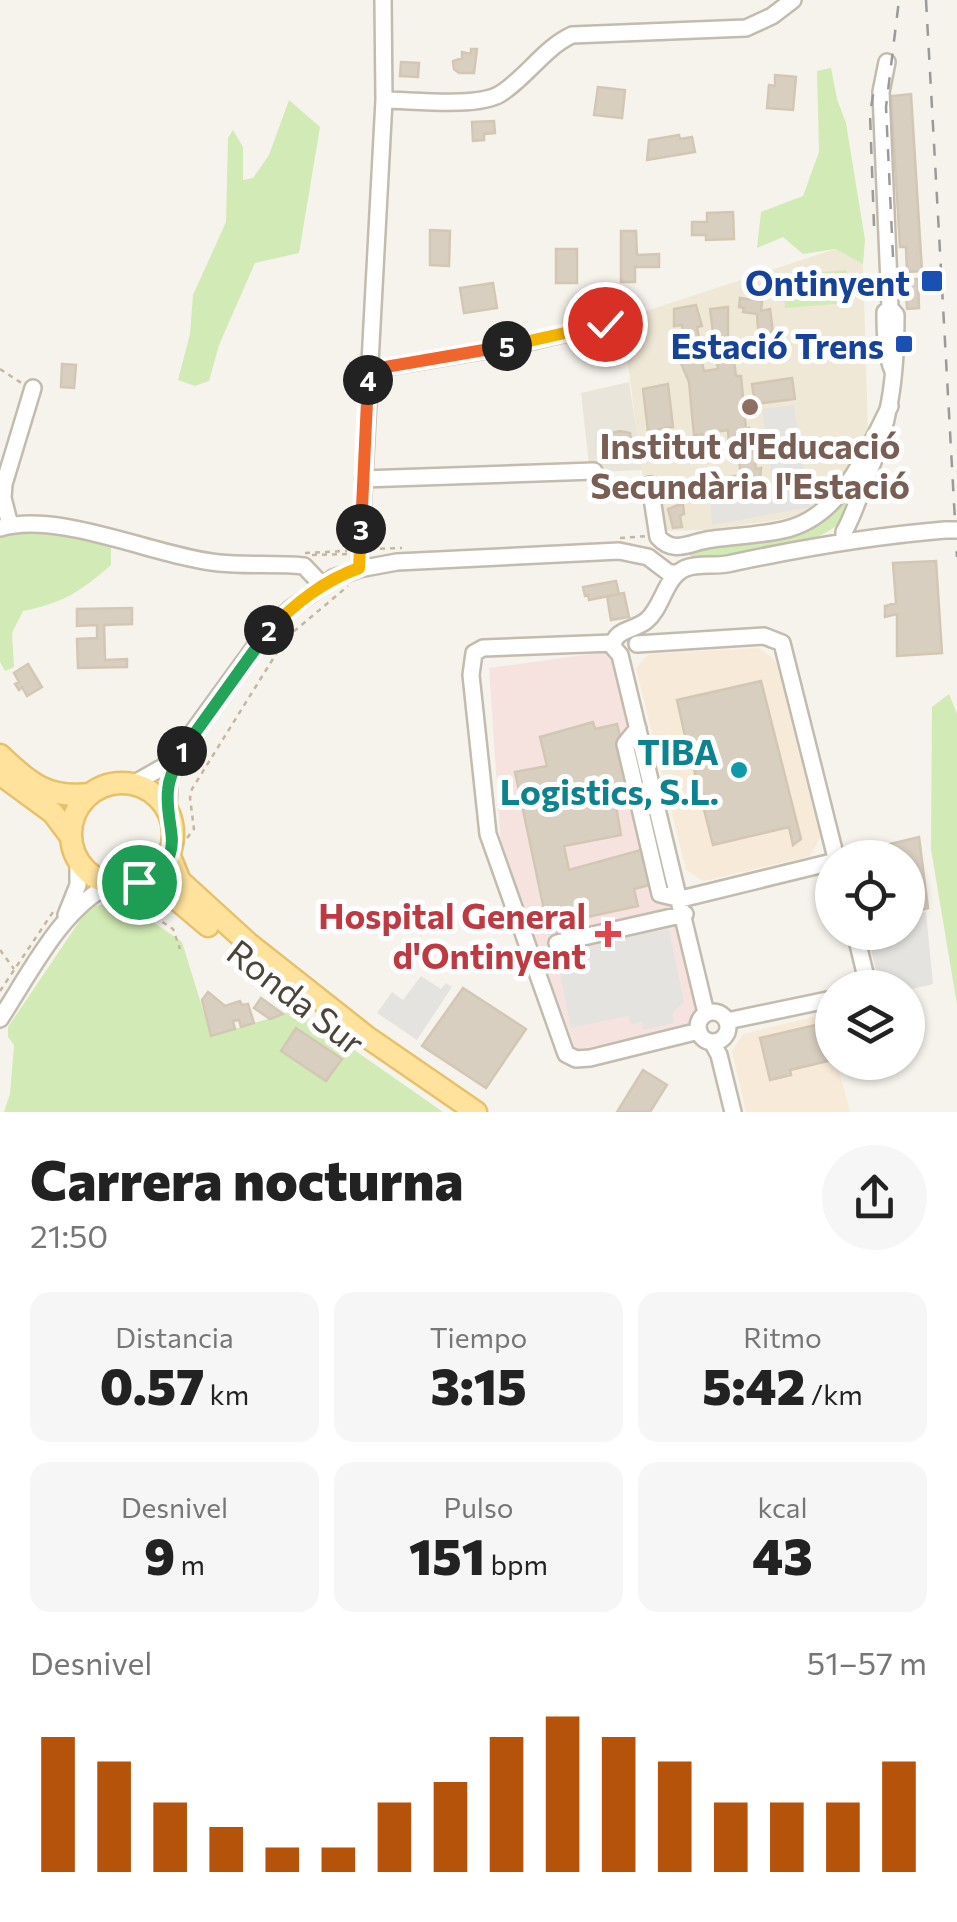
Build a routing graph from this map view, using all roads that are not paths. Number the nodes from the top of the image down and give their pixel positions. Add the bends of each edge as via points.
1 (383, 0) edge
2 (792, 0) edge
3 (887, 62) dead end
4 (384, 100) junction
5 (618, 308) dead end
6 (368, 370) junction
7 (33, 388) road end
8 (890, 406) junction
9 (594, 471) dead end
10 (362, 479) junction
11 (650, 485) dead end
12 (852, 518) junction
13 (5, 527) edge
14 (951, 530) edge
15 (851, 541) junction
16 (813, 546) junction
17 (674, 564) junction
18 (358, 568) junction
19 (322, 585) junction
20 (630, 644) junction
21 (187, 740) junction
22 (0, 755) edge
23 (0, 774) edge
24 (133, 784) junction
25 (90, 794) junction
26 (168, 810) junction
27 (71, 837) junction
28 (829, 840) edge
29 (175, 852) junction
30 (78, 859) junction
31 (815, 866) edge
32 (139, 882) junction
33 (112, 884) junction
34 (683, 906) junction
35 (60, 928) junction
36 (557, 943) dead end
37 (815, 1005) edge
38 (708, 1009) junction
39 (0, 1019) edge
40 (698, 1031) junction
41 (724, 1034) junction
42 (455, 1112) edge
43 (476, 1112) edge
44 (733, 1112) edge

1 - 4 street
2 - 4 street via 746,28 572,35 487,100
3 - 8 street via 881,92 890,308 896,315
4 - 6 street
5 - 6 street via 613,322 589,328
6 - 10 street
7 - 13 street via 4,484
8 - 12 street
8 - 17 street via 860,466 823,511 784,530 697,540
9 - 10 street
10 - 18 street
11 - 17 street via 658,537
12 - 15 street
12 - 16 street
13 - 19 street via 50,526 219,563 304,566
14 - 15 street
15 - 16 street
16 - 17 street via 726,565
17 - 18 street via 619,552
17 - 20 street via 661,604
18 - 19 street
19 - 21 street via 262,638
20 - 28 street via 776,638 784,648
20 - 34 street via 638,728
20 - 40 street via 474,653 488,834 566,1054 590,1058
21 - 24 street via 155,774
21 - 26 street via 171,774
22 - 25 main road via 50,792
23 - 27 main road via 60,818
24 - 25 main road
24 - 26 main road
25 - 27 main road
26 - 29 main road
27 - 30 main road
29 - 32 main road
29 - 43 main road, Ronda Sur via 180,882 248,943
30 - 33 main road
30 - 35 street via 78,884
31 - 34 street
32 - 33 main road
32 - 42 main road, Ronda Sur via 161,888 323,1019
33 - 35 street via 92,893
34 - 36 street
34 - 38 street
35 - 39 street
37 - 41 street
38 - 40 street
38 - 41 street via 720,1014
40 - 41 street via 703,1038
41 - 44 street

